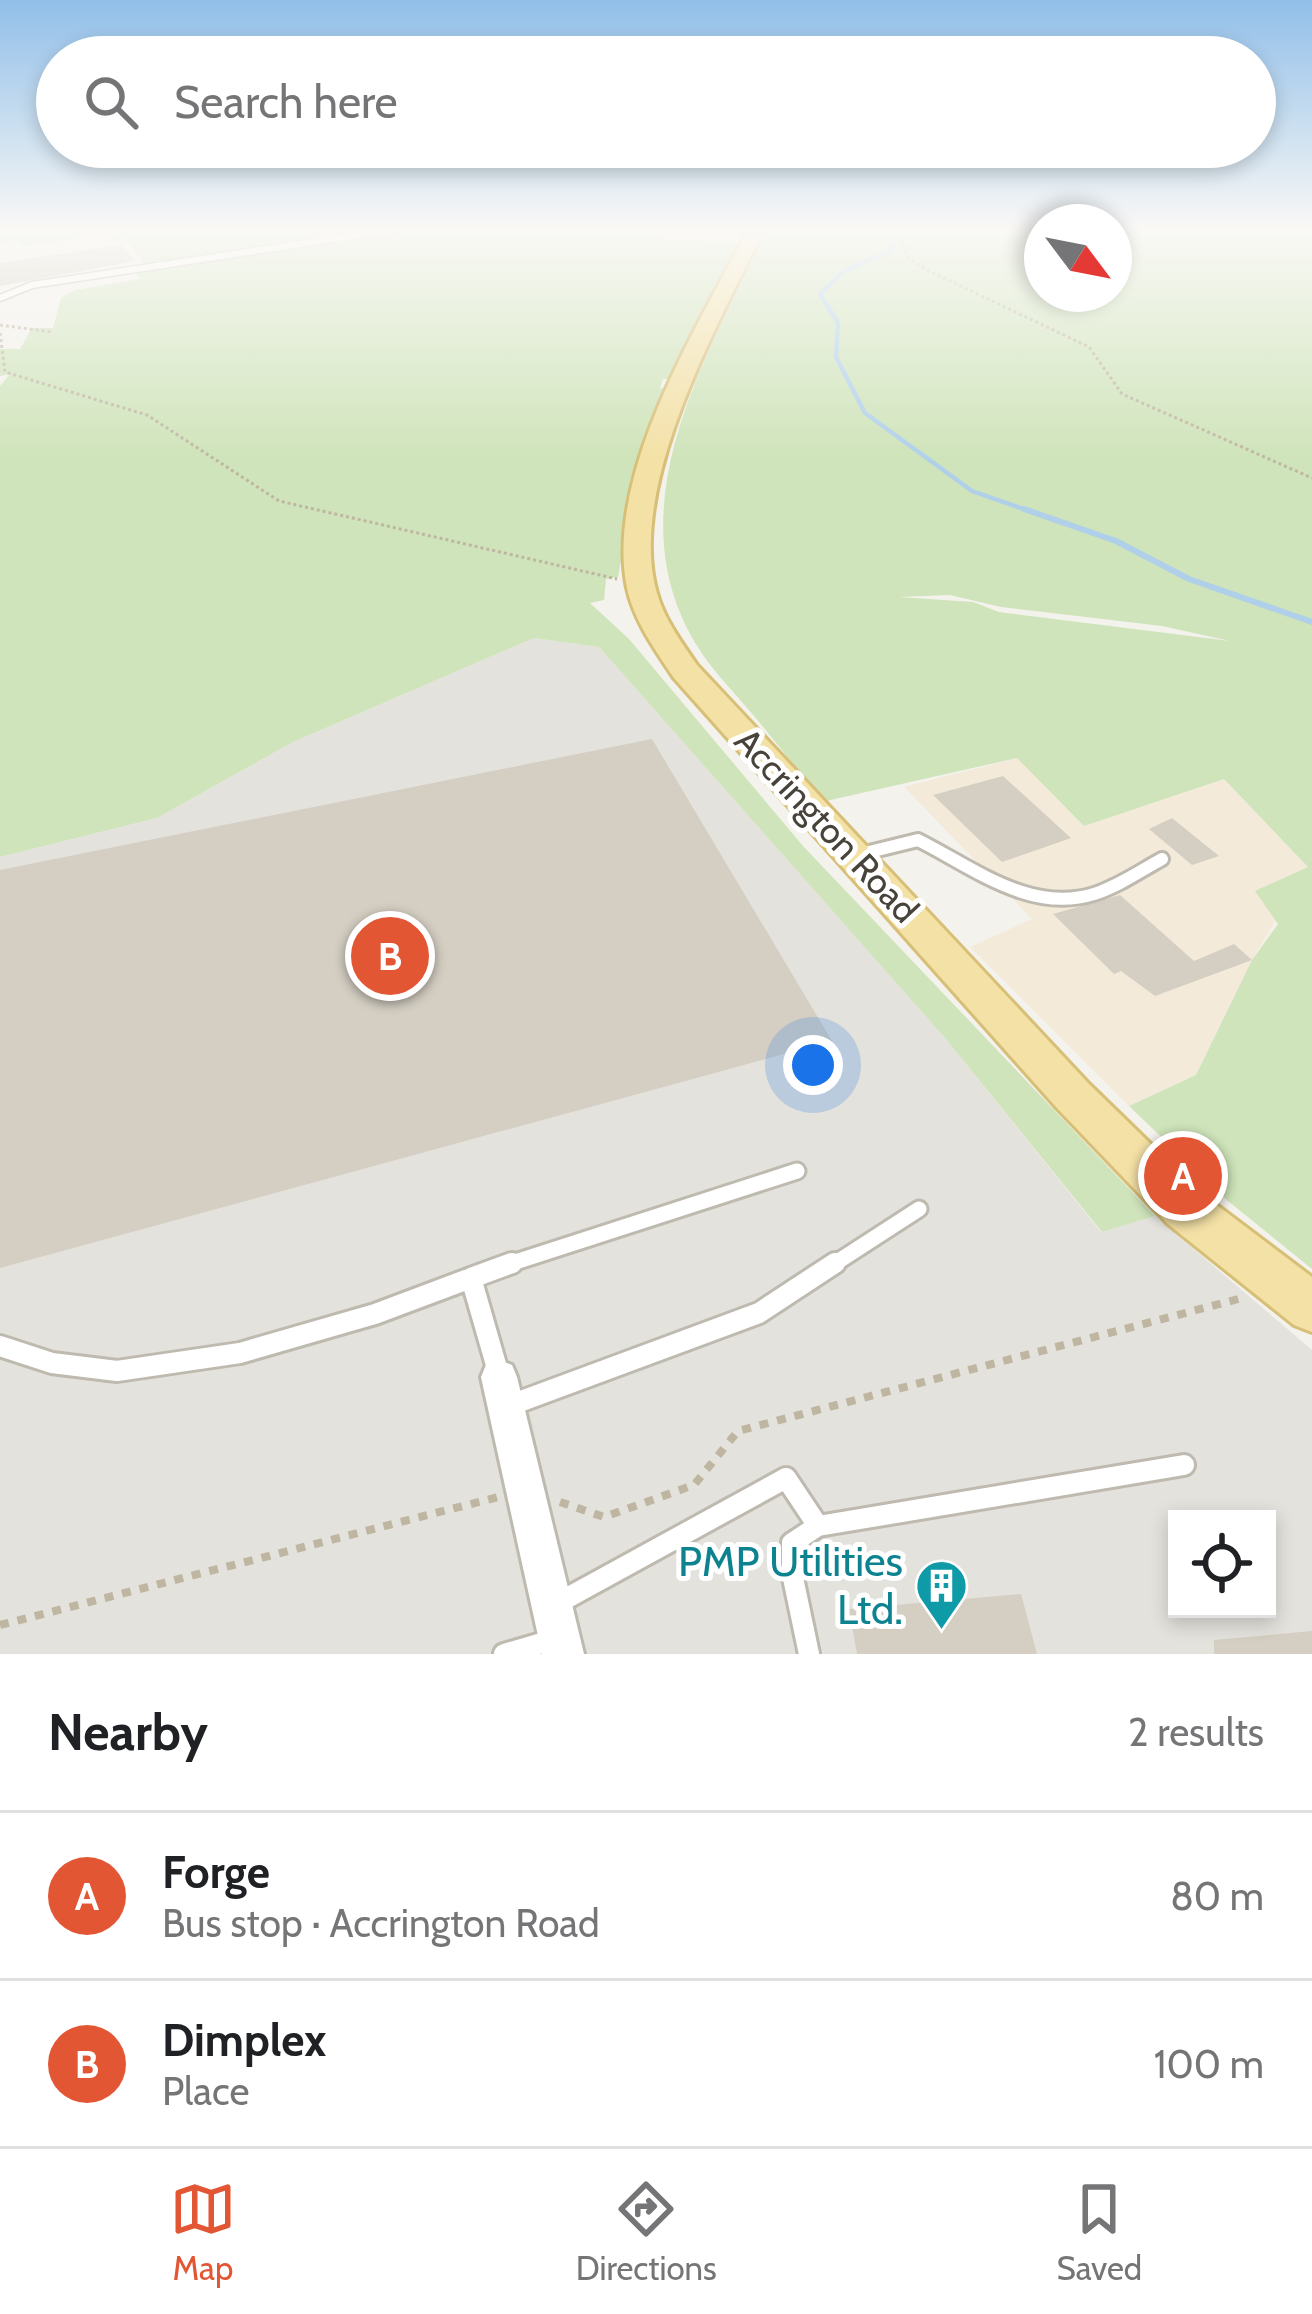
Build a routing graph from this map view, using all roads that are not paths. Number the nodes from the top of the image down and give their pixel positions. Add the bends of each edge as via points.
1 (720, 305) edge
2 (856, 856) junction
3 (1162, 859) dead end
4 (797, 1171) dead end
5 (919, 1209) dead end
6 (471, 1278) junction
7 (1312, 1308) edge
8 (0, 1346) edge
9 (503, 1392) junction
10 (1184, 1465) dead end
11 (818, 1526) junction
12 (558, 1633) edge
13 (504, 1654) edge
14 (809, 1654) edge

1 - 2 main road, Accrington Road via 652,466 640,585 685,670
2 - 3 lane via 918,840 1006,889 1041,898 1084,896
2 - 7 main road, Accrington Road via 1185,1209
4 - 6 lane
5 - 9 lane via 759,1313
6 - 8 lane via 240,1353 117,1371 52,1364
6 - 9 lane
9 - 12 street
10 - 11 lane
11 - 12 lane via 786,1478 682,1540
11 - 14 lane via 791,1543
12 - 13 lane

